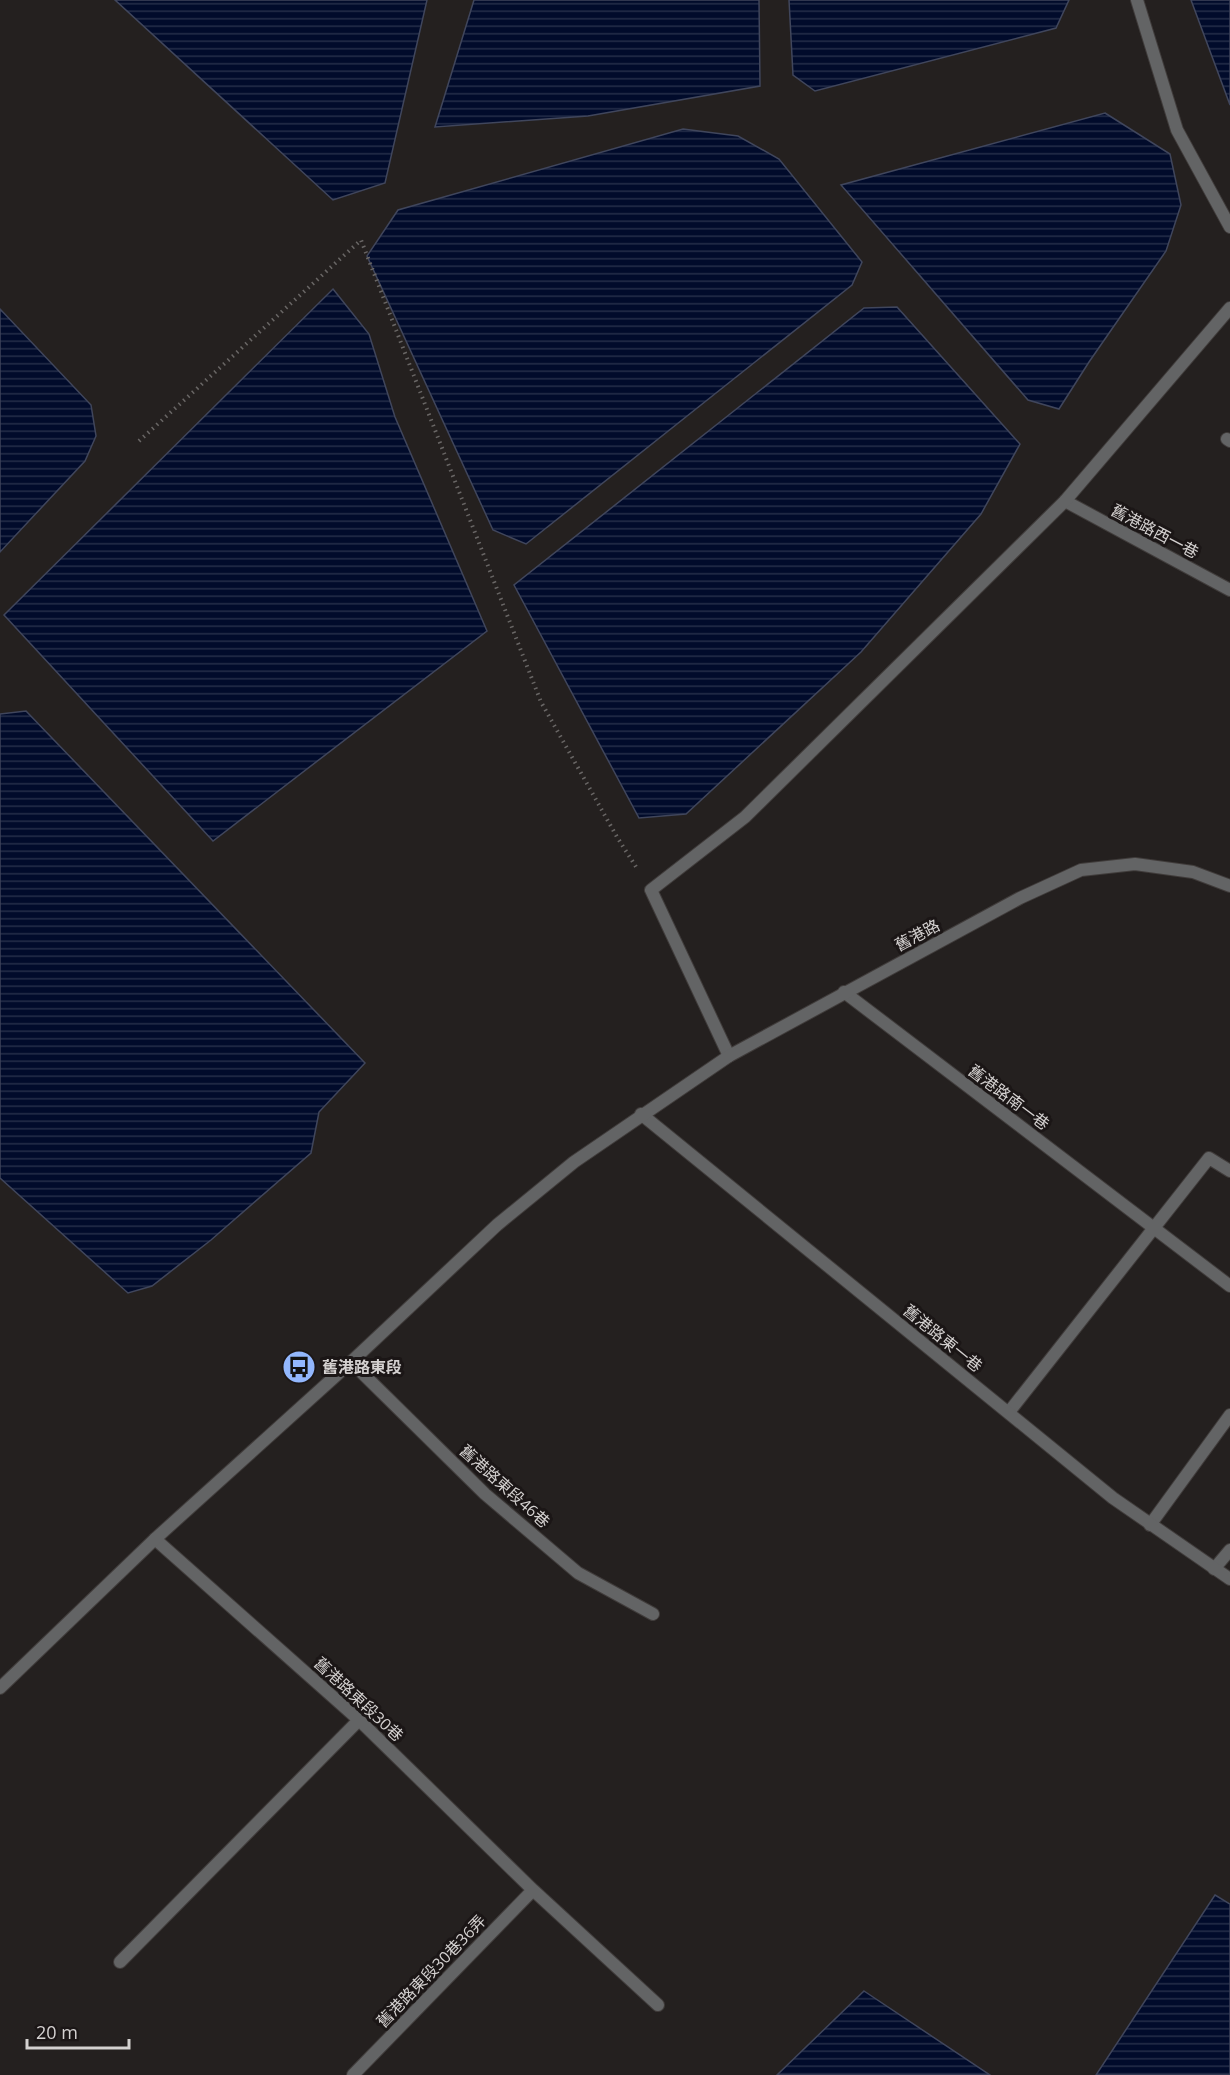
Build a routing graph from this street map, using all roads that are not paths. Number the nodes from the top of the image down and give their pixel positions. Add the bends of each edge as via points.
1 (1137, 0) edge
2 (1230, 227) edge
3 (1230, 308) edge
4 (1065, 501) junction
5 (1230, 590) edge
6 (1230, 886) edge
7 (844, 992) junction
8 (729, 1056) junction
9 (641, 1114) junction
10 (1230, 1171) edge
11 (1154, 1227) junction
12 (1230, 1286) edge
13 (351, 1362) junction
14 (1009, 1412) junction
15 (1230, 1415) edge
16 (1150, 1525) junction
17 (155, 1539) junction
18 (1230, 1550) edge
19 (1214, 1569) junction
20 (1230, 1579) edge
21 (653, 1614) dead end
22 (0, 1688) edge
23 (359, 1720) junction
24 (533, 1890) junction
25 (120, 1962) dead end
26 (658, 2005) dead end
27 (353, 2075) edge

1 - 2 street via 1177,130
3 - 4 street
4 - 5 street, 舊港路西一巷
4 - 8 street via 745,817 651,890
6 - 7 street, 舊港路 via 1193,872 1135,864 1081,870 1020,898
7 - 8 street, 舊港路
7 - 11 street, 舊港路南一巷
8 - 9 street, 舊港路
9 - 13 street via 497,1225
9 - 14 street, 舊港路東一巷
10 - 11 street via 1209,1158
11 - 12 street
11 - 14 street
13 - 17 street
13 - 21 street, 舊港路東段46巷 via 485,1494 578,1573
14 - 16 street, 舊港路東一巷
15 - 16 street
16 - 19 street, 舊港路東一巷
17 - 22 street
17 - 23 street, 舊港路東段30巷
18 - 19 street
19 - 20 street, 舊港路東一巷
23 - 24 street, 舊港路東段30巷
23 - 25 street
24 - 26 street, 舊港路東段30巷
24 - 27 street, 舊港路東段30巷36弄

